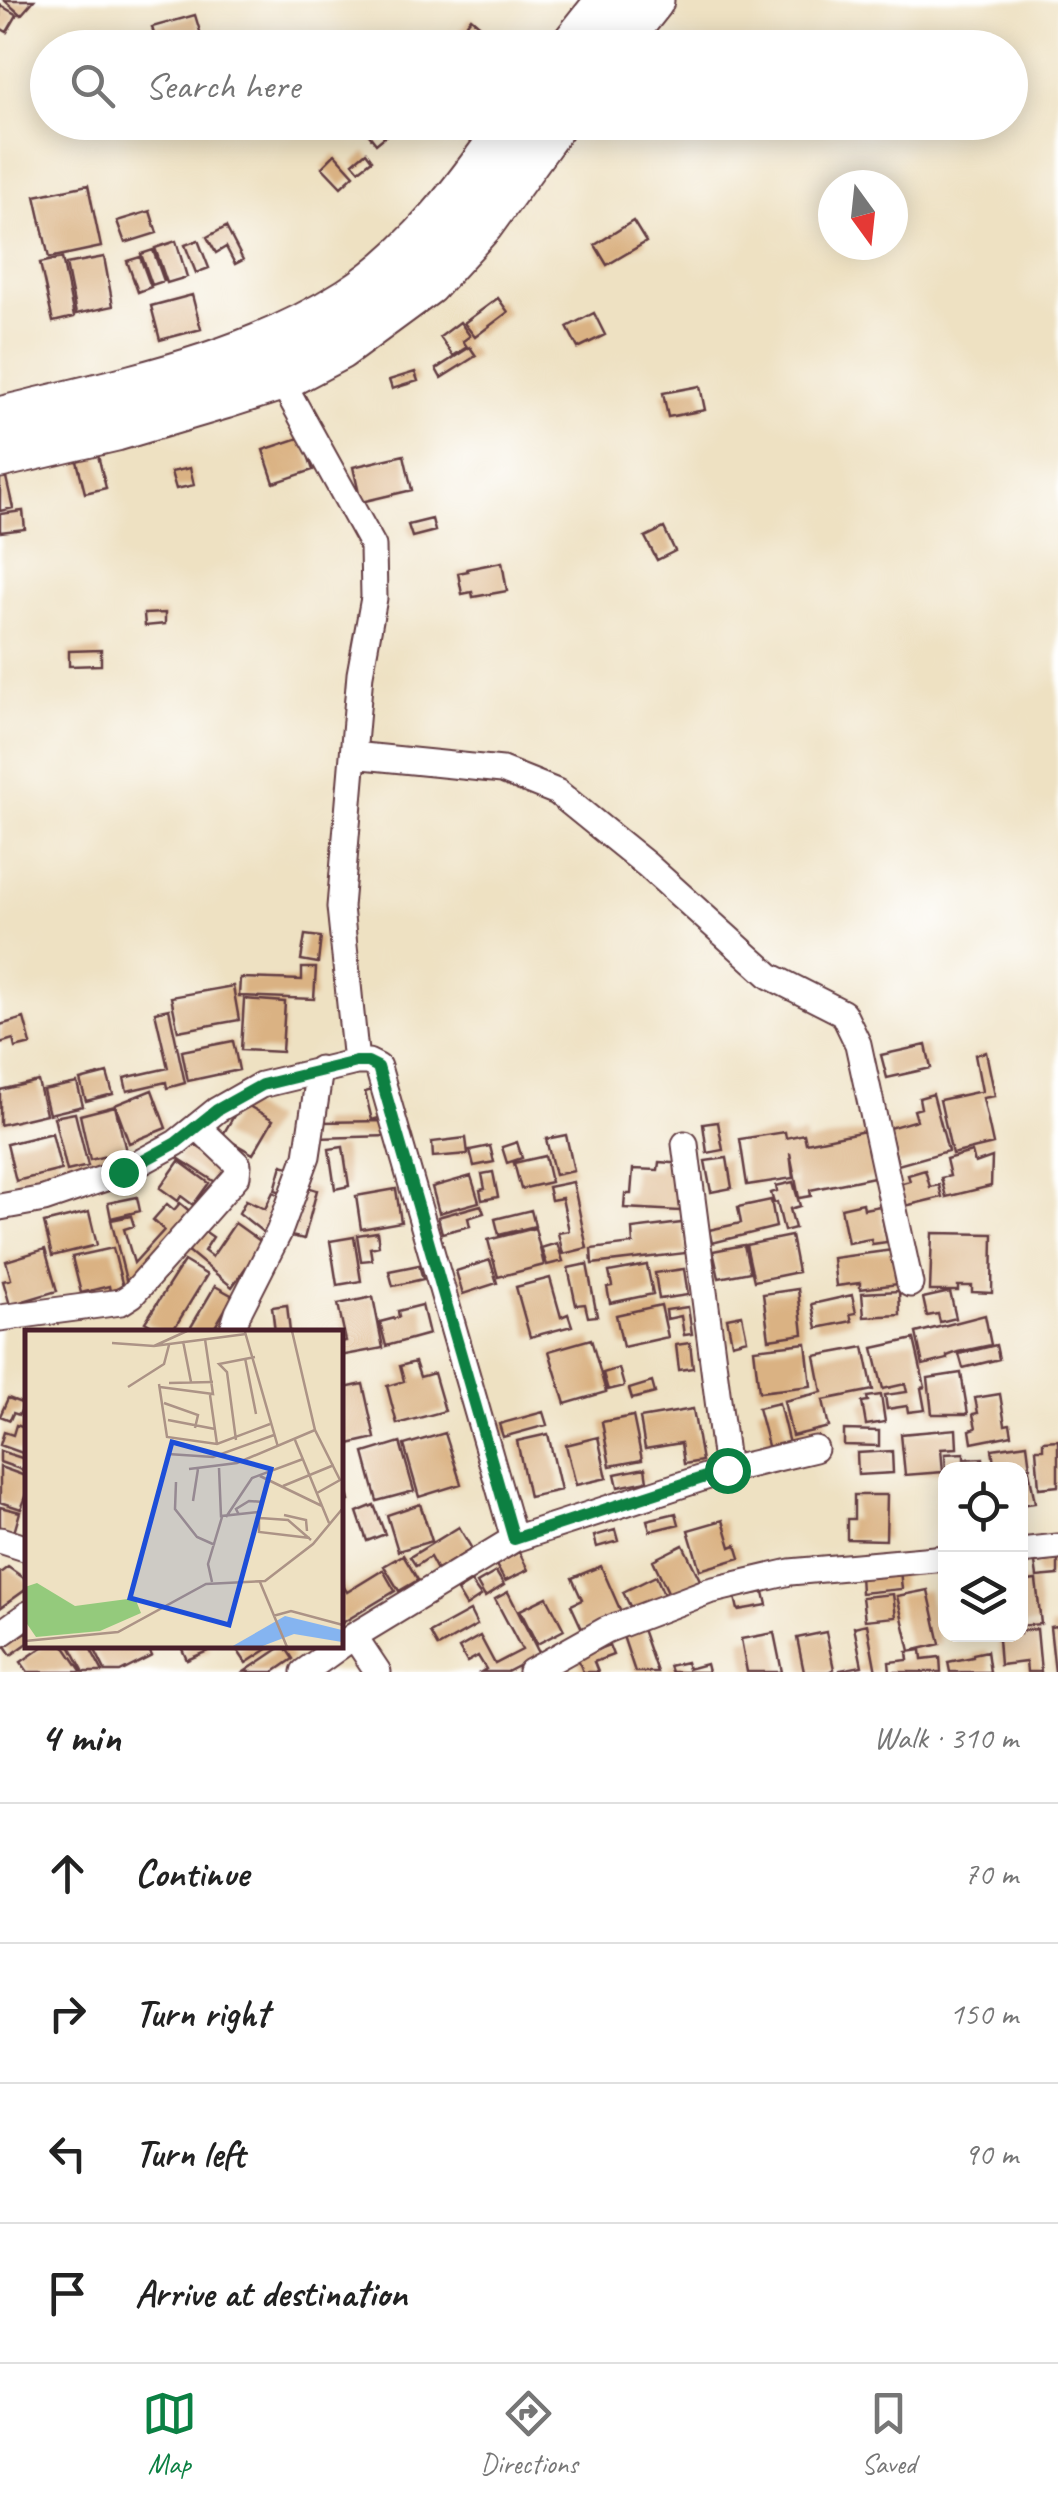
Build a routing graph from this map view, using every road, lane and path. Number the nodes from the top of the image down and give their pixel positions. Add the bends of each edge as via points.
1 (610, 0) edge
2 (651, 0) edge
3 (586, 30) edge
4 (627, 30) edge
5 (501, 140) edge
6 (541, 140) edge
7 (280, 378) junction
8 (0, 420) edge
9 (0, 455) edge
10 (353, 755) junction
11 (356, 1062) junction
12 (320, 1069) junction
13 (197, 1126) junction
14 (685, 1144) dead end
15 (0, 1208) edge
16 (910, 1284) dead end
17 (0, 1318) edge
18 (233, 1330) edge
19 (815, 1449) dead end
20 (727, 1470) junction
21 (514, 1539) junction
22 (0, 1540) edge
23 (1058, 1547) edge
24 (25, 1548) edge
25 (1028, 1550) edge
26 (938, 1559) edge
27 (25, 1616) edge
28 (0, 1634) edge
29 (354, 1636) junction
30 (342, 1645) edge
31 (339, 1647) edge
32 (304, 1672) edge
33 (378, 1672) edge
34 (532, 1672) edge

1 - 3 highway
2 - 4 highway
5 - 8 highway via 436,225 352,299 270,344 203,369
6 - 7 highway via 426,283 340,347
7 - 9 highway
7 - 10 street via 372,546 374,598
10 - 11 street via 340,907
10 - 16 street via 502,770 557,792 770,976 844,1013 858,1044
11 - 12 street
11 - 21 street via 378,1067
12 - 13 street via 262,1085
12 - 18 street via 307,1156
13 - 15 street via 123,1172
13 - 17 street via 238,1165 236,1176 132,1295 121,1302
14 - 20 street
19 - 20 street
20 - 21 street
21 - 29 street
22 - 24 street
23 - 25 street
26 - 34 street via 790,1572 709,1591 606,1630
27 - 28 street
29 - 30 street
29 - 33 street
31 - 32 street

